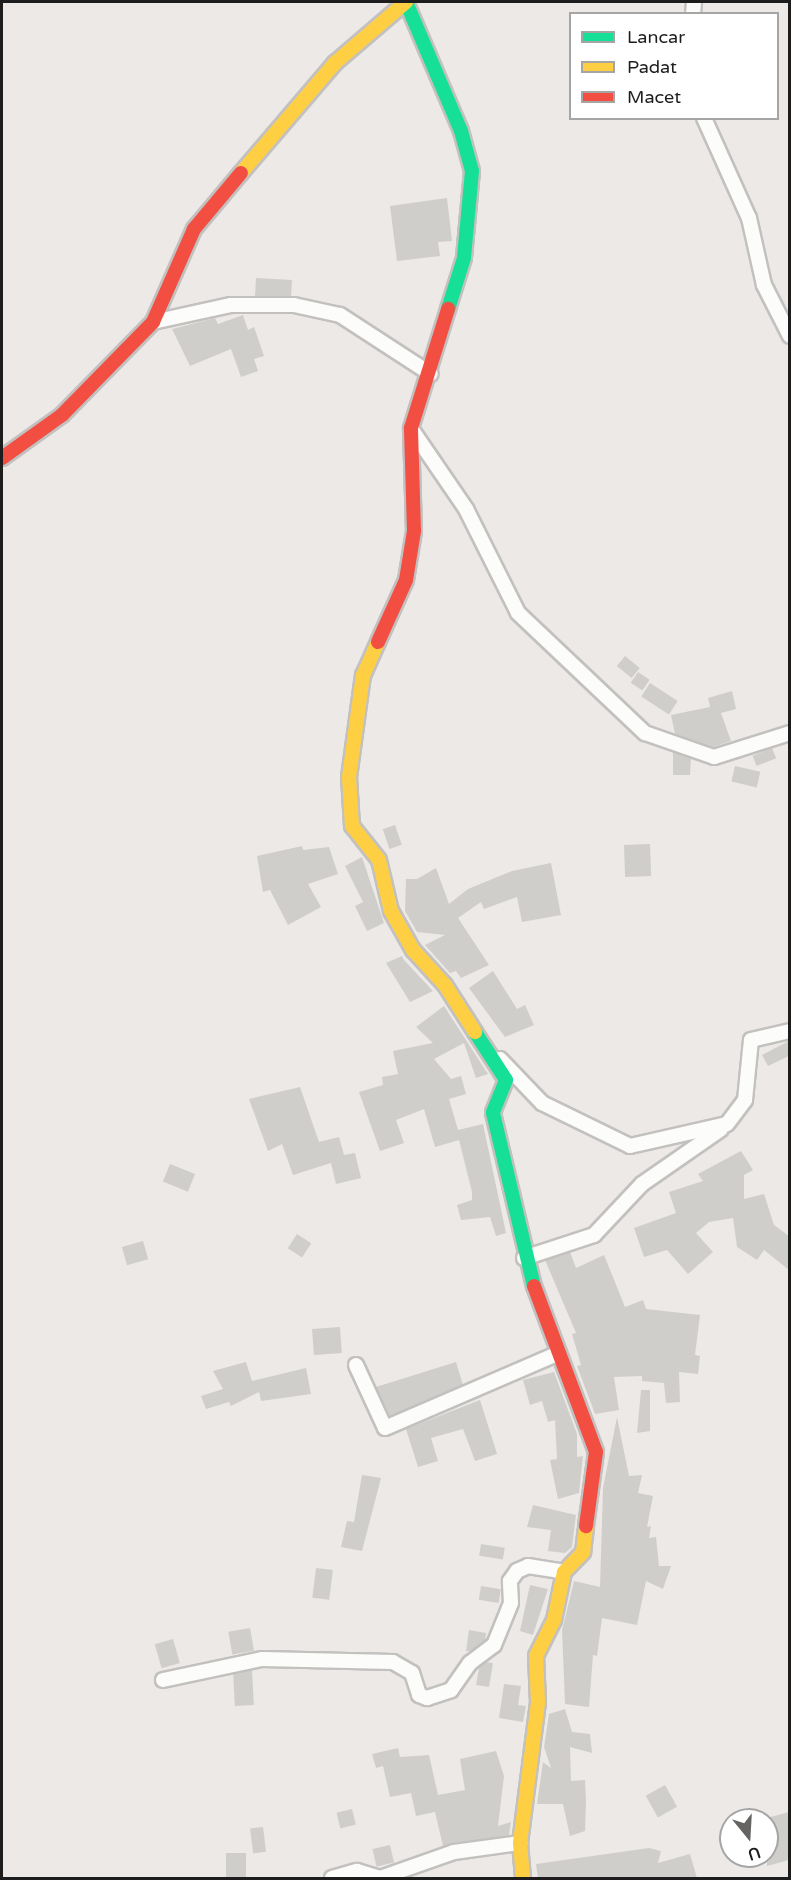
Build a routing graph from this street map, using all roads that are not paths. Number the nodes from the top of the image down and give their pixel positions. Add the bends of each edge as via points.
1 (406, 2) edge
2 (705, 120) edge
3 (153, 322) junction
4 (789, 336) edge
5 (431, 374) junction
6 (411, 428) junction
7 (2, 459) edge
8 (789, 733) edge
9 (789, 1031) edge
10 (480, 1038) junction
11 (727, 1124) junction
12 (524, 1258) junction
13 (557, 1354) junction
14 (356, 1365) dead end
15 (564, 1572) junction
16 (163, 1680) dead end
17 (520, 1843) junction
18 (332, 1878) edge
19 (380, 1878) edge
20 (523, 1878) edge

1 - 3 street via 335,63 194,229
1 - 5 street via 445,88 472,171 464,258 433,349
2 - 4 street via 749,218 764,285
3 - 5 street via 231,305 294,306 340,315
3 - 7 street via 62,415
5 - 6 street
6 - 8 street via 466,509 518,613 645,733 714,757
6 - 10 street via 414,531 406,580 363,675 349,777 352,826 379,860 391,911 413,950
9 - 11 street via 751,1040 745,1100
10 - 11 street via 542,1103 630,1146
10 - 12 street via 506,1080 493,1113
11 - 12 street via 688,1156 642,1184 594,1235
12 - 13 street
13 - 14 street via 385,1428
13 - 15 street via 579,1398 596,1452 583,1552
15 - 16 street via 528,1566 517,1571 510,1581 511,1603 494,1645 470,1663 451,1690 427,1698 419,1695 412,1673 393,1662 262,1659
15 - 17 street via 554,1620 536,1656 538,1703
17 - 19 street via 454,1852
17 - 20 street
18 - 19 street via 357,1871

